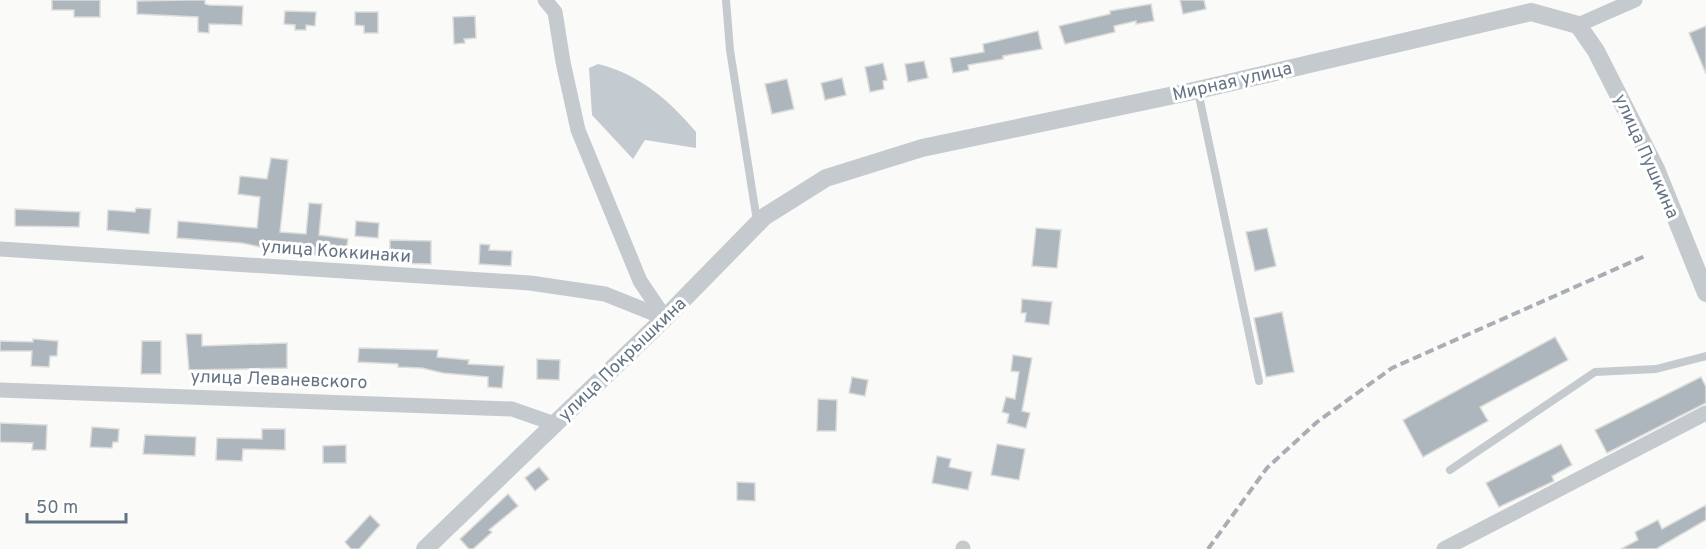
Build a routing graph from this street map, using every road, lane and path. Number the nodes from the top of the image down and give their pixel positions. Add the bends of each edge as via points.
1 (545, 0) edge
2 (726, 0) edge
3 (1635, 0) edge
4 (1578, 25) junction
5 (1198, 90) junction
6 (826, 178) joint
7 (758, 223) junction
8 (0, 249) edge
9 (1706, 293) edge
10 (665, 318) junction
11 (1706, 356) edge
12 (1259, 381) dead end
13 (0, 390) edge
14 (1706, 413) edge
15 (555, 424) junction
16 (1450, 470) dead end
17 (425, 549) edge
18 (1444, 549) edge

1 - 10 street via 555,12 578,129 640,281
2 - 7 lane via 730,50
3 - 4 street
4 - 5 street, Мирная улица via 1531,12
4 - 9 street, улица Пушкина via 1628,109
5 - 6 street, Мирная улица via 922,148
5 - 12 lane
6 - 7 street, улица Покрышкина
7 - 10 street, улица Покрышкина
8 - 10 street, улица Коккинаки via 530,283 605,294
10 - 15 street, улица Покрышкина
11 - 16 lane via 1656,369 1595,372
13 - 15 street, улица Леваневского via 512,409
14 - 18 street
15 - 17 street, улица Покрышкина

